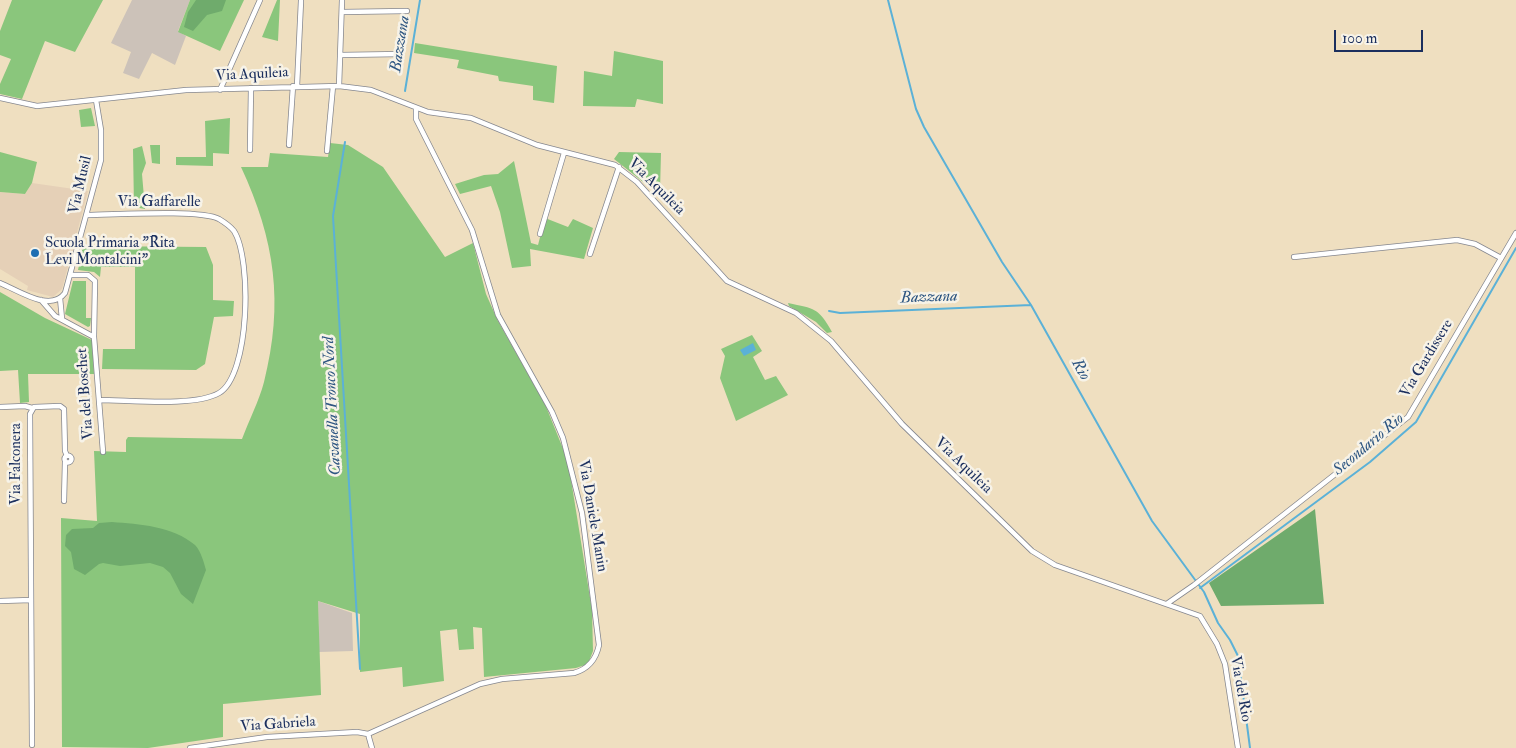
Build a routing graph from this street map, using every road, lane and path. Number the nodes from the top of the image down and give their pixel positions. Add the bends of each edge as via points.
1 (260, 0) edge
2 (342, 0) edge
3 (302, 1) dead end
4 (407, 11) dead end
5 (342, 12) junction
6 (402, 54) dead end
7 (340, 55) junction
8 (295, 86) junction
9 (336, 86) junction
10 (251, 88) junction
11 (220, 90) junction
12 (2, 98) edge
13 (96, 100) junction
14 (416, 108) junction
15 (289, 145) dead end
16 (250, 150) dead end
17 (327, 151) dead end
18 (564, 153) junction
19 (619, 167) junction
20 (87, 215) junction
21 (1516, 232) edge
22 (540, 234) dead end
23 (590, 254) dead end
24 (1294, 256) dead end
25 (1501, 258) junction
26 (71, 275) junction
27 (0, 283) edge
28 (60, 298) junction
29 (40, 300) junction
30 (62, 319) junction
31 (94, 336) junction
32 (99, 400) junction
33 (0, 408) edge
34 (32, 408) junction
35 (103, 452) dead end
36 (64, 501) dead end
37 (31, 600) junction
38 (0, 601) edge
39 (1168, 603) junction
40 (368, 734) junction
41 (32, 744) dead end
42 (190, 748) edge
43 (372, 748) edge
44 (1238, 748) edge

1 - 11 street
2 - 5 street
3 - 8 street
4 - 5 street
5 - 7 street
6 - 7 street
7 - 9 street
8 - 9 street, Via Aquileia
8 - 10 street, Via Aquileia
8 - 15 street
9 - 14 street, Via Aquileia via 371,90
9 - 17 street
10 - 11 street, Via Aquileia
10 - 16 street
11 - 13 street, Via Aquileia via 186,90
12 - 13 street, Via Aquileia via 37,106
13 - 20 street, Via Musil via 101,160
14 - 18 street, Via Aquileia via 471,118
14 - 40 street, Via Daniele Manin via 416,119 472,230 498,315 563,438 582,514 599,646 595,660 583,670 480,684
18 - 19 street, Via Aquileia via 607,161
18 - 22 street
19 - 23 street
19 - 39 street, Via Aquileia via 637,182 727,281 796,313 831,341 902,424 1032,551 1055,565
20 - 26 street, Via Musil
20 - 32 street, Via Gaffarelle via 192,214 218,219 234,231 239,243 244,285 245,324 238,366 226,389 200,400
21 - 25 street, Via Gardissere
24 - 25 street via 1457,240 1475,244
25 - 39 street, Via Gardissere via 1408,416
26 - 28 street, Via Musil
26 - 31 street, Via del Boschet via 88,275 95,281
27 - 29 street
28 - 29 street via 51,302
28 - 30 street
29 - 30 street, Via del Boschet
30 - 31 street, Via del Boschet
31 - 32 street, Via del Boschet
32 - 35 street, Via del Boschet
33 - 34 street
34 - 36 street, Via Falconera via 63,408 67,456 71,461 65,462
34 - 37 street, Via Falconera
37 - 38 street
37 - 41 street, Via Falconera
39 - 44 street, Via del Rio via 1200,616 1217,644 1225,664
40 - 42 street, Via Gabriela via 267,737
40 - 43 street

